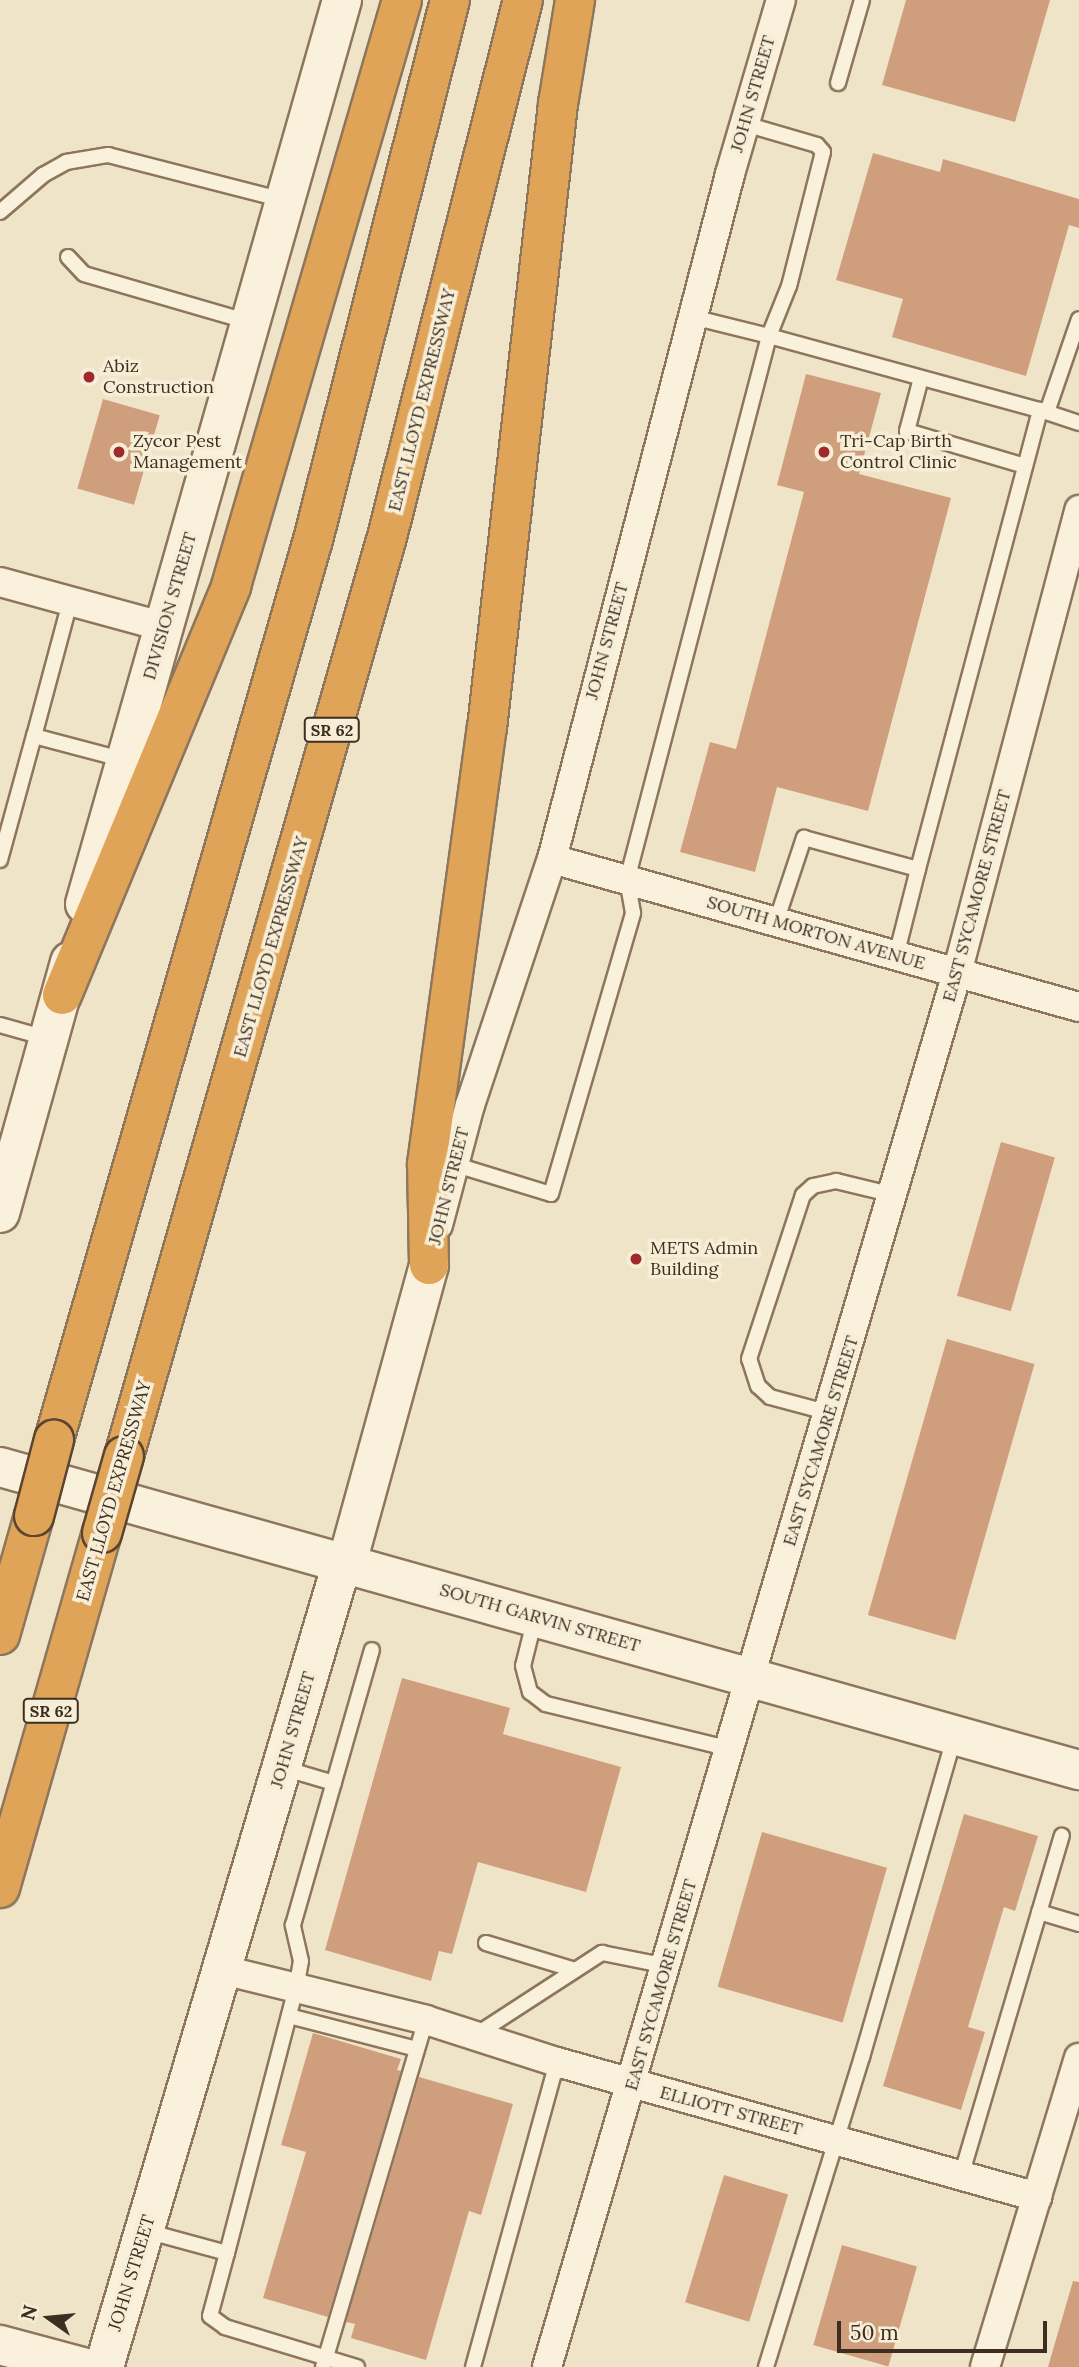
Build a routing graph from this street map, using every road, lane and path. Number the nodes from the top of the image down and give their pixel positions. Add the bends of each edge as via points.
1 (342, 0) edge
2 (402, 0) edge
3 (450, 0) edge
4 (523, 0) edge
5 (575, 0) edge
6 (781, 0) edge
7 (862, 0) edge
8 (838, 83) dead end
9 (745, 124) junction
10 (285, 201) junction
11 (0, 212) edge
12 (68, 257) dead end
13 (692, 317) junction
14 (1079, 319) edge
15 (250, 322) junction
16 (769, 336) junction
17 (921, 378) junction
18 (1044, 411) junction
19 (1079, 423) edge
20 (1025, 466) junction
21 (1079, 510) edge
22 (0, 582) edge
23 (70, 602) junction
24 (164, 627) junction
25 (34, 736) junction
26 (127, 760) junction
27 (552, 859) junction
28 (0, 860) edge
29 (918, 869) junction
30 (626, 880) junction
31 (776, 922) junction
32 (896, 956) junction
33 (957, 973) junction
34 (62, 995) junction
35 (1079, 1007) edge
36 (0, 1026) edge
37 (48, 1039) junction
38 (453, 1164) junction
39 (894, 1195) junction
40 (0, 1213) edge
41 (429, 1265) junction
42 (830, 1413) junction
43 (0, 1467) edge
44 (342, 1563) junction
45 (536, 1616) junction
46 (0, 1635) edge
47 (372, 1650) dead end
48 (751, 1678) junction
49 (955, 1735) junction
50 (730, 1749) junction
51 (282, 1767) junction
52 (1079, 1770) edge
53 (334, 1783) junction
54 (1062, 1836) dead end
55 (0, 1888) edge
56 (1039, 1912) junction
57 (1079, 1924) edge
58 (486, 1943) dead end
59 (667, 1966) junction
60 (223, 1970) junction
61 (575, 1970) junction
62 (296, 1989) junction
63 (289, 2016) junction
64 (426, 2020) junction
65 (474, 2036) junction
66 (417, 2049) junction
67 (1079, 2058) edge
68 (557, 2062) junction
69 (632, 2084) junction
70 (836, 2140) junction
71 (961, 2176) junction
72 (1037, 2197) junction
73 (145, 2230) junction
74 (227, 2253) junction
75 (0, 2345) edge
76 (324, 2361) edge
77 (82, 2367) edge
78 (104, 2367) edge
79 (357, 2367) edge
80 (474, 2367) edge
81 (547, 2367) edge
82 (766, 2367) edge
83 (985, 2367) edge

1 - 10 main road, DIVISION STREET
2 - 34 highway via 231,586
3 - 46 highway, bridge via 313,540
4 - 55 highway, EAST LLOYD EXPRESSWAY / SR 62, bridge via 387,537
5 - 41 highway via 558,104 487,728 427,1164
6 - 9 street, JOHN STREET
7 - 8 lane
9 - 13 street, JOHN STREET
9 - 16 lane via 817,145 823,152 789,286
10 - 11 lane via 108,155 66,162 43,175
10 - 15 main road, DIVISION STREET
12 - 15 lane via 84,274
13 - 16 lane
13 - 27 street, JOHN STREET
14 - 18 lane
15 - 24 main road, DIVISION STREET
16 - 17 lane
16 - 30 lane
17 - 18 lane
17 - 20 lane via 907,431
18 - 19 lane
18 - 20 lane
20 - 29 lane
21 - 33 street, EAST SYCAMORE STREET
22 - 23 street
23 - 24 street
23 - 25 lane
24 - 26 main road, DIVISION STREET
25 - 26 lane
25 - 28 lane
26 - 34 main road, DIVISION STREET
27 - 30 street, SOUTH MORTON AVENUE
27 - 38 street, JOHN STREET
29 - 31 lane via 804,838
29 - 32 lane
30 - 31 street, SOUTH MORTON AVENUE
30 - 38 lane via 633,913 551,1194
31 - 32 street, SOUTH MORTON AVENUE
32 - 33 street, SOUTH MORTON AVENUE
33 - 35 street, SOUTH MORTON AVENUE
33 - 39 street, EAST SYCAMORE STREET
34 - 37 main road, DIVISION STREET
36 - 37 lane
37 - 40 main road, DIVISION STREET
38 - 41 street, JOHN STREET
39 - 42 street, EAST SYCAMORE STREET
39 - 42 lane via 836,1181 813,1186 803,1195 749,1359 758,1386 770,1397
41 - 44 main road, JOHN STREET via 350,1552
42 - 48 street, EAST SYCAMORE STREET
43 - 44 main road, SOUTH GARVIN STREET
44 - 45 main road, SOUTH GARVIN STREET
44 - 51 main road, JOHN STREET
45 - 48 main road, SOUTH GARVIN STREET
45 - 50 lane via 523,1666 530,1692 546,1704
47 - 53 lane
48 - 49 main road, SOUTH GARVIN STREET
48 - 50 street, EAST SYCAMORE STREET
49 - 52 main road, SOUTH GARVIN STREET
49 - 70 lane
50 - 59 street, EAST SYCAMORE STREET
51 - 53 lane
51 - 60 main road, JOHN STREET
53 - 62 lane via 293,1925 301,1961
54 - 56 lane
56 - 57 lane
56 - 71 lane
58 - 61 lane
59 - 61 lane via 602,1953
59 - 69 street, EAST SYCAMORE STREET
60 - 62 street, ELLIOTT STREET
60 - 73 main road, JOHN STREET
61 - 65 lane
62 - 63 lane
62 - 64 street, ELLIOTT STREET
63 - 66 lane
63 - 74 lane
64 - 65 street, ELLIOTT STREET
64 - 66 lane
65 - 68 street, ELLIOTT STREET
66 - 76 lane
67 - 72 street
68 - 69 street, ELLIOTT STREET
68 - 80 lane
69 - 70 street, ELLIOTT STREET
69 - 81 street, EAST SYCAMORE STREET
70 - 71 street, ELLIOTT STREET
70 - 82 lane
71 - 72 street, ELLIOTT STREET
72 - 83 street
73 - 74 lane
73 - 78 main road, JOHN STREET
74 - 76 lane via 210,2316 225,2327
75 - 77 main road
76 - 79 lane

